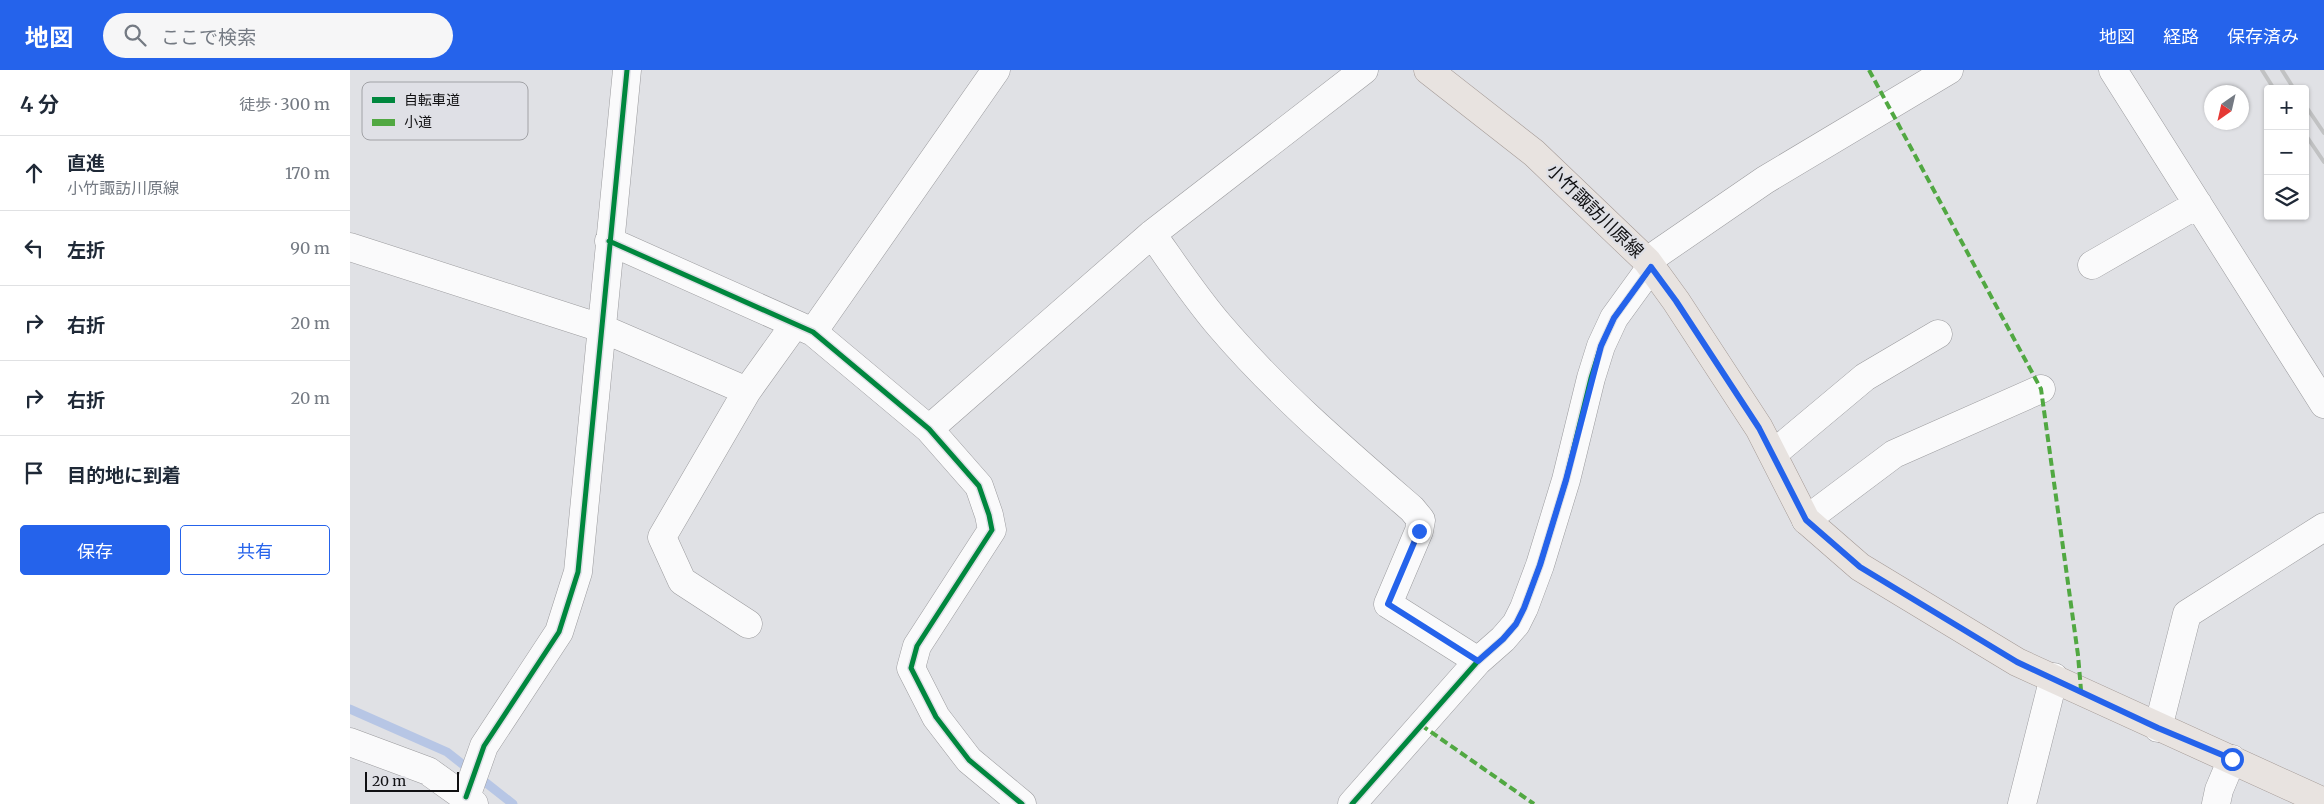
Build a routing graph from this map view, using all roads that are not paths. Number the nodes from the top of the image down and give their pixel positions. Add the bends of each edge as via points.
1 (627, 70) edge
2 (996, 70) edge
3 (1364, 70) edge
4 (1428, 70) edge
5 (1950, 70) edge
6 (2114, 70) edge
7 (2198, 204) junction
8 (1152, 234) junction
9 (609, 241) junction
10 (350, 247) edge
11 (1649, 264) junction
12 (2092, 265) dead end
13 (601, 328) junction
14 (804, 328) junction
15 (1938, 334) dead end
16 (2040, 389) dead end
17 (747, 391) junction
18 (2324, 404) edge
19 (929, 429) junction
20 (1773, 454) junction
21 (1806, 520) junction
22 (2324, 527) edge
23 (748, 624) dead end
24 (1478, 661) junction
25 (2054, 677) junction
26 (2158, 728) junction
27 (350, 742) edge
28 (2232, 759) junction
29 (469, 798) edge
30 (2324, 802) edge
31 (1022, 804) edge
32 (1352, 804) edge
33 (2022, 804) edge
34 (2216, 804) edge

1 - 9 street
2 - 14 street
3 - 8 street
4 - 11 main road, 小竹諏訪川原線 via 1534,153
5 - 11 street via 1765,180
6 - 7 street
7 - 12 street
7 - 18 street
8 - 19 street
8 - 24 street via 1219,325 1261,372 1309,420 1412,508 1420,520 1419,531 1388,604
9 - 13 street
9 - 14 street
10 - 13 street
11 - 20 main road, 小竹諏訪川原線
11 - 24 street via 1614,318 1601,346 1566,480 1524,608 1503,639
13 - 17 street
13 - 29 street via 578,572 559,632 484,746
14 - 17 street
14 - 19 street
15 - 20 street via 1865,377
16 - 21 street via 1894,454
17 - 23 street via 662,537 682,581
19 - 31 street via 979,486 992,530 917,646 911,668 936,717 970,760
20 - 21 main road, 小竹諏訪川原線
21 - 25 main road, 小竹諏訪川原線 via 1860,567 2017,662
22 - 26 street via 2187,614
24 - 32 street
25 - 26 main road, 小竹諏訪川原線
25 - 33 street
26 - 28 main road, 小竹諏訪川原線
27 - 29 street via 428,771
28 - 30 main road, 小竹諏訪川原線
28 - 34 street

